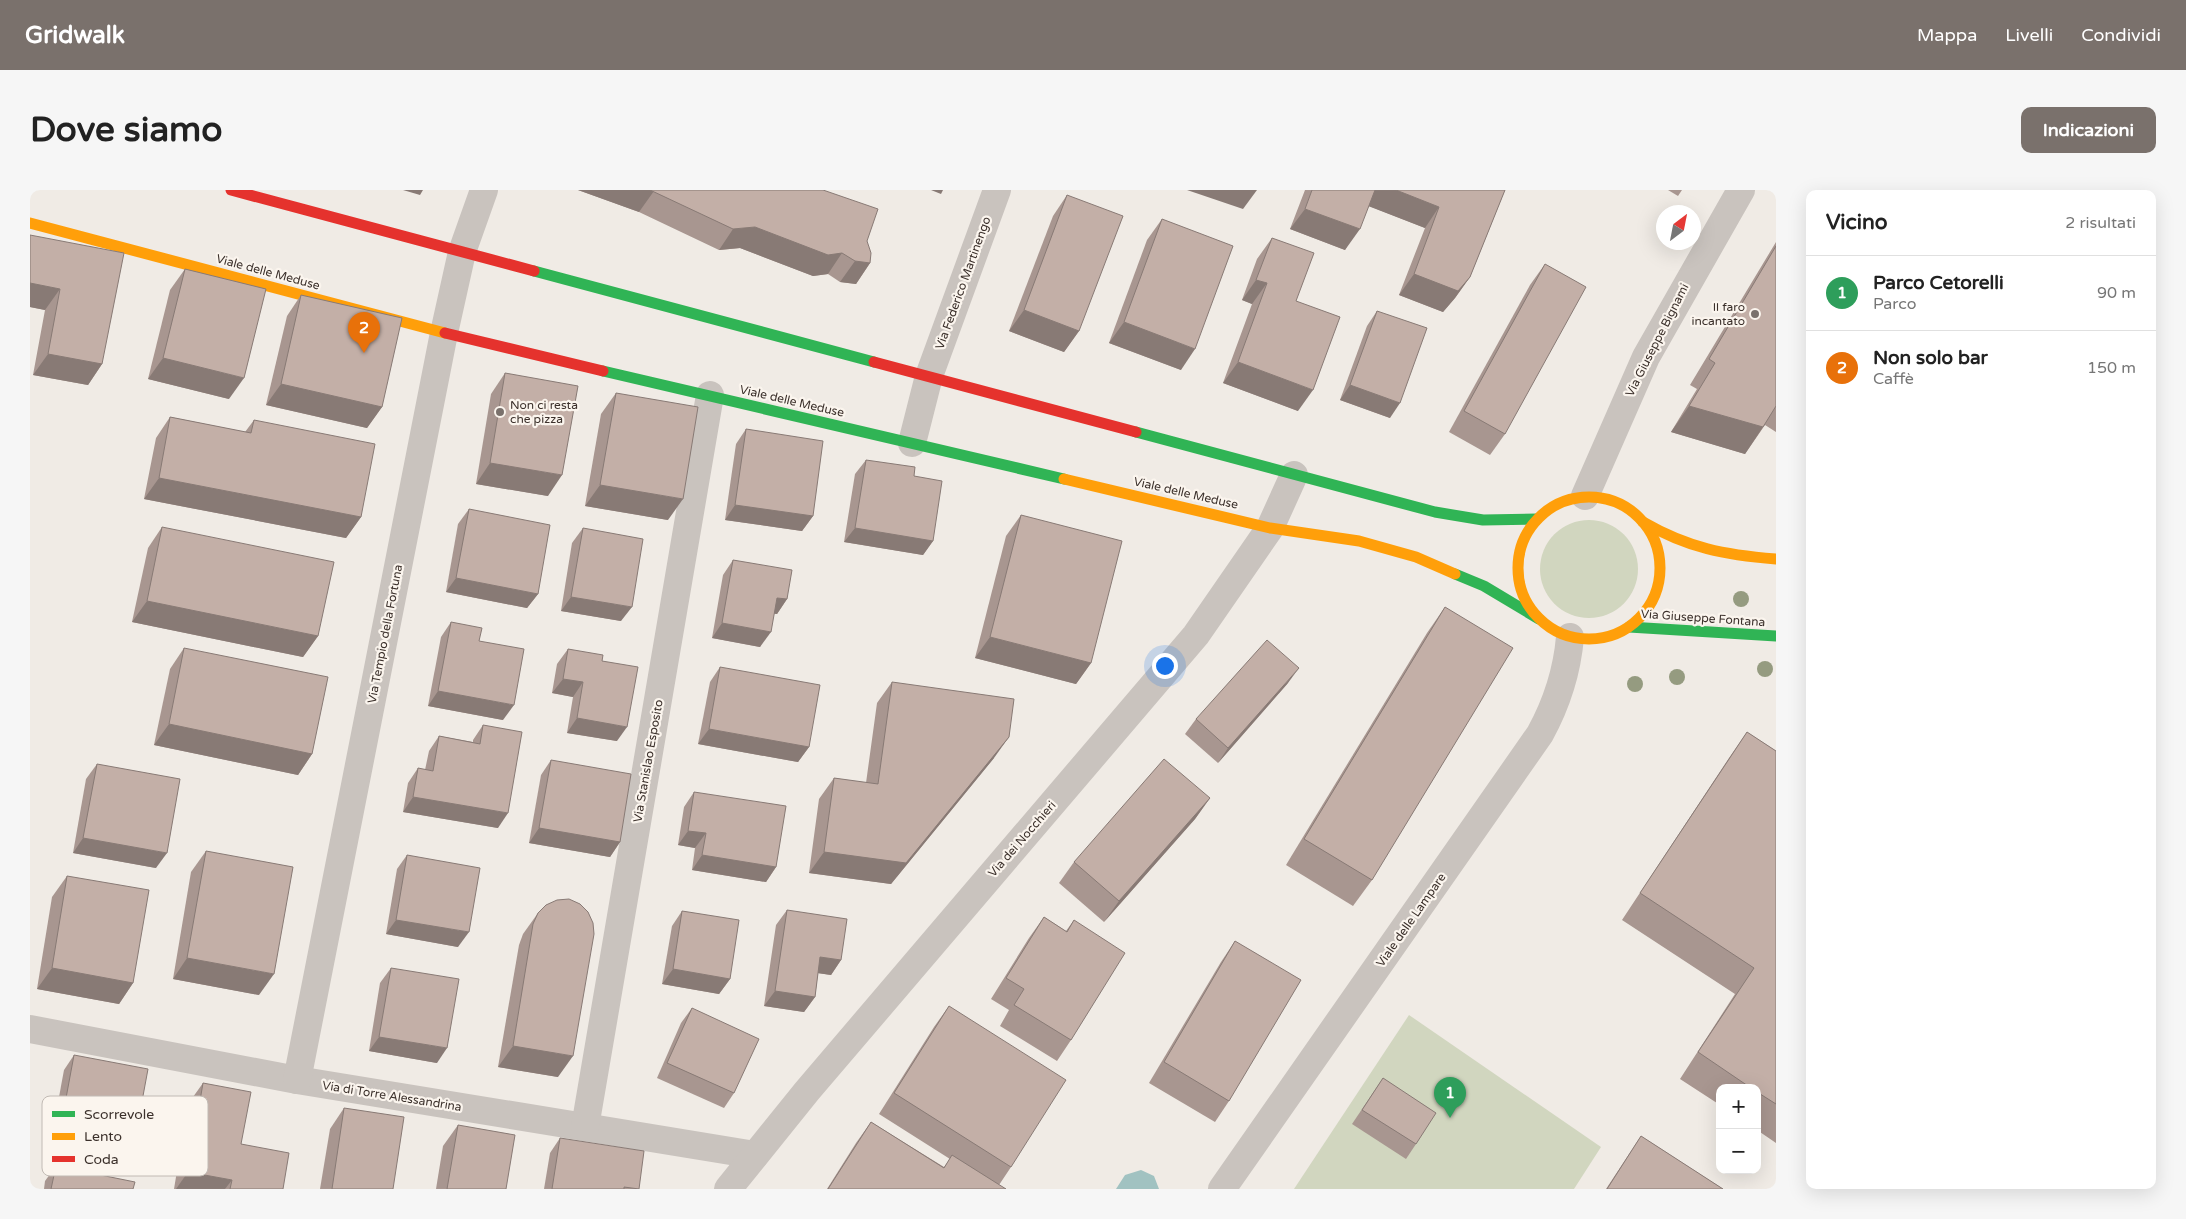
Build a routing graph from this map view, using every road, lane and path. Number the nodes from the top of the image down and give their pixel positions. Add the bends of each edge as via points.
1 (231, 190) edge
2 (484, 190) edge
3 (997, 190) edge
4 (1741, 190) edge
5 (30, 223) edge
6 (462, 252) junction
7 (444, 333) junction
8 (929, 376) junction
9 (710, 395) junction
10 (912, 443) junction
11 (1294, 475) junction
12 (1585, 496) junction
13 (1537, 519) junction
14 (1644, 522) junction
15 (1270, 528) junction
16 (1776, 559) edge
17 (1539, 619) junction
18 (1629, 627) junction
19 (1776, 636) edge
20 (1570, 637) junction
21 (30, 1029) edge
22 (297, 1080) junction
23 (585, 1127) junction
24 (755, 1155) junction
25 (728, 1189) edge
26 (1222, 1189) edge

1 - 6 street
2 - 6 street, Via Tempio della Fortuna
3 - 8 street, Via Federico Martinengo
4 - 12 street, Via Giuseppe Bignami via 1646,357
5 - 7 street, Viale delle Meduse
6 - 7 street, Via Tempio della Fortuna
6 - 8 street
7 - 9 street, Viale delle Meduse
7 - 22 street, Via Tempio della Fortuna
8 - 10 street, Via Federico Martinengo
8 - 11 street
9 - 10 street, Viale delle Meduse
9 - 23 street, Via Stanislao Esposito
10 - 15 street, Viale delle Meduse
11 - 13 street via 1459,516 1490,520
11 - 15 street, Via dei Nocchieri
12 - 13 street via 1551,507
12 - 14 street via 1607,499 1627,508
13 - 17 street via 1524,537 1518,558 1518,581 1526,601
14 - 16 street via 1700,550
14 - 18 street via 1656,542 1661,566 1658,590 1646,611
15 - 17 street, Viale delle Meduse via 1359,541 1416,557 1484,586
15 - 24 street, Via dei Nocchieri via 1224,598 1184,650
17 - 20 street
18 - 19 street, Via Giuseppe Fontana
18 - 20 street via 1597,639
20 - 26 street, Viale delle Lampare via 1563,680 1554,708 1540,734
21 - 22 street, Via di Torre Alessandrina
22 - 23 street, Via di Torre Alessandrina
23 - 24 street, Via di Torre Alessandrina
24 - 25 street, Via dei Nocchieri

